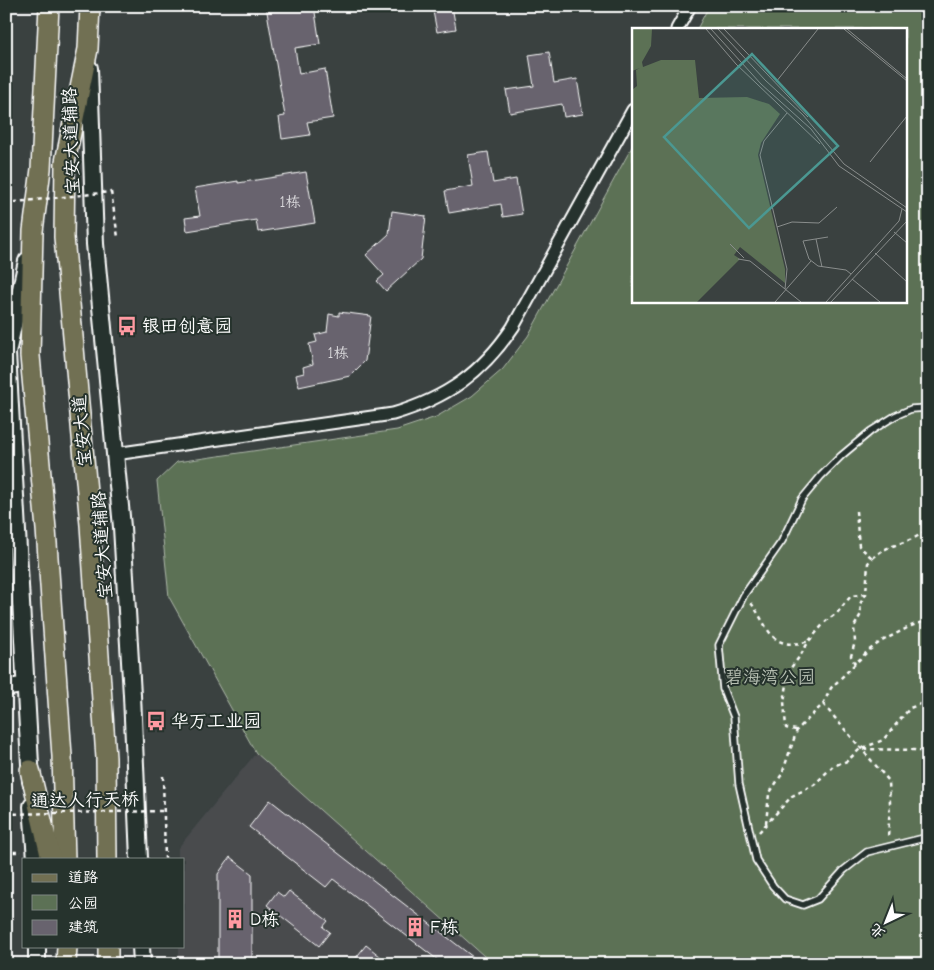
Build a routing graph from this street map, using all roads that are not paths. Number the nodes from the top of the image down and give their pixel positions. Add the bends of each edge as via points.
1 (48, 6) edge
2 (90, 6) edge
3 (690, 6) edge
4 (678, 28) edge
5 (88, 49) junction
6 (632, 112) edge
7 (33, 231) junction
8 (7, 349) edge
9 (928, 408) edge
10 (115, 454) junction
11 (26, 685) junction
12 (6, 688) edge
13 (30, 770) junction
14 (928, 837) edge
15 (29, 855) edge
16 (51, 858) edge
17 (65, 858) edge
18 (107, 858) edge
19 (139, 858) edge
20 (37, 948) edge
21 (66, 948) edge
22 (108, 948) edge
23 (141, 948) edge
24 (37, 964) edge
25 (66, 964) edge
26 (108, 964) edge
27 (142, 964) edge

1 - 7 main road via 41,170
2 - 5 main road, 宝安大道
3 - 4 street
5 - 10 main road, 宝安大道辅路 via 95,244
5 - 18 main road, 宝安大道 via 66,162 64,237 90,525 106,758
6 - 10 street via 513,327 491,357 462,382 429,402 393,414
7 - 8 main road
7 - 17 main road via 30,356 62,756
8 - 11 main road
9 - 14 lane via 911,409 871,431 821,476 802,499 782,541 744,595 719,645 723,689 734,717 739,784 756,860 786,900 803,905 818,899 844,870 867,852
10 - 19 main road, 宝安大道辅路 via 132,695
11 - 12 street
11 - 13 main road
13 - 15 main road
13 - 16 main road
20 - 24 main road
21 - 25 main road
22 - 26 main road
23 - 27 main road

